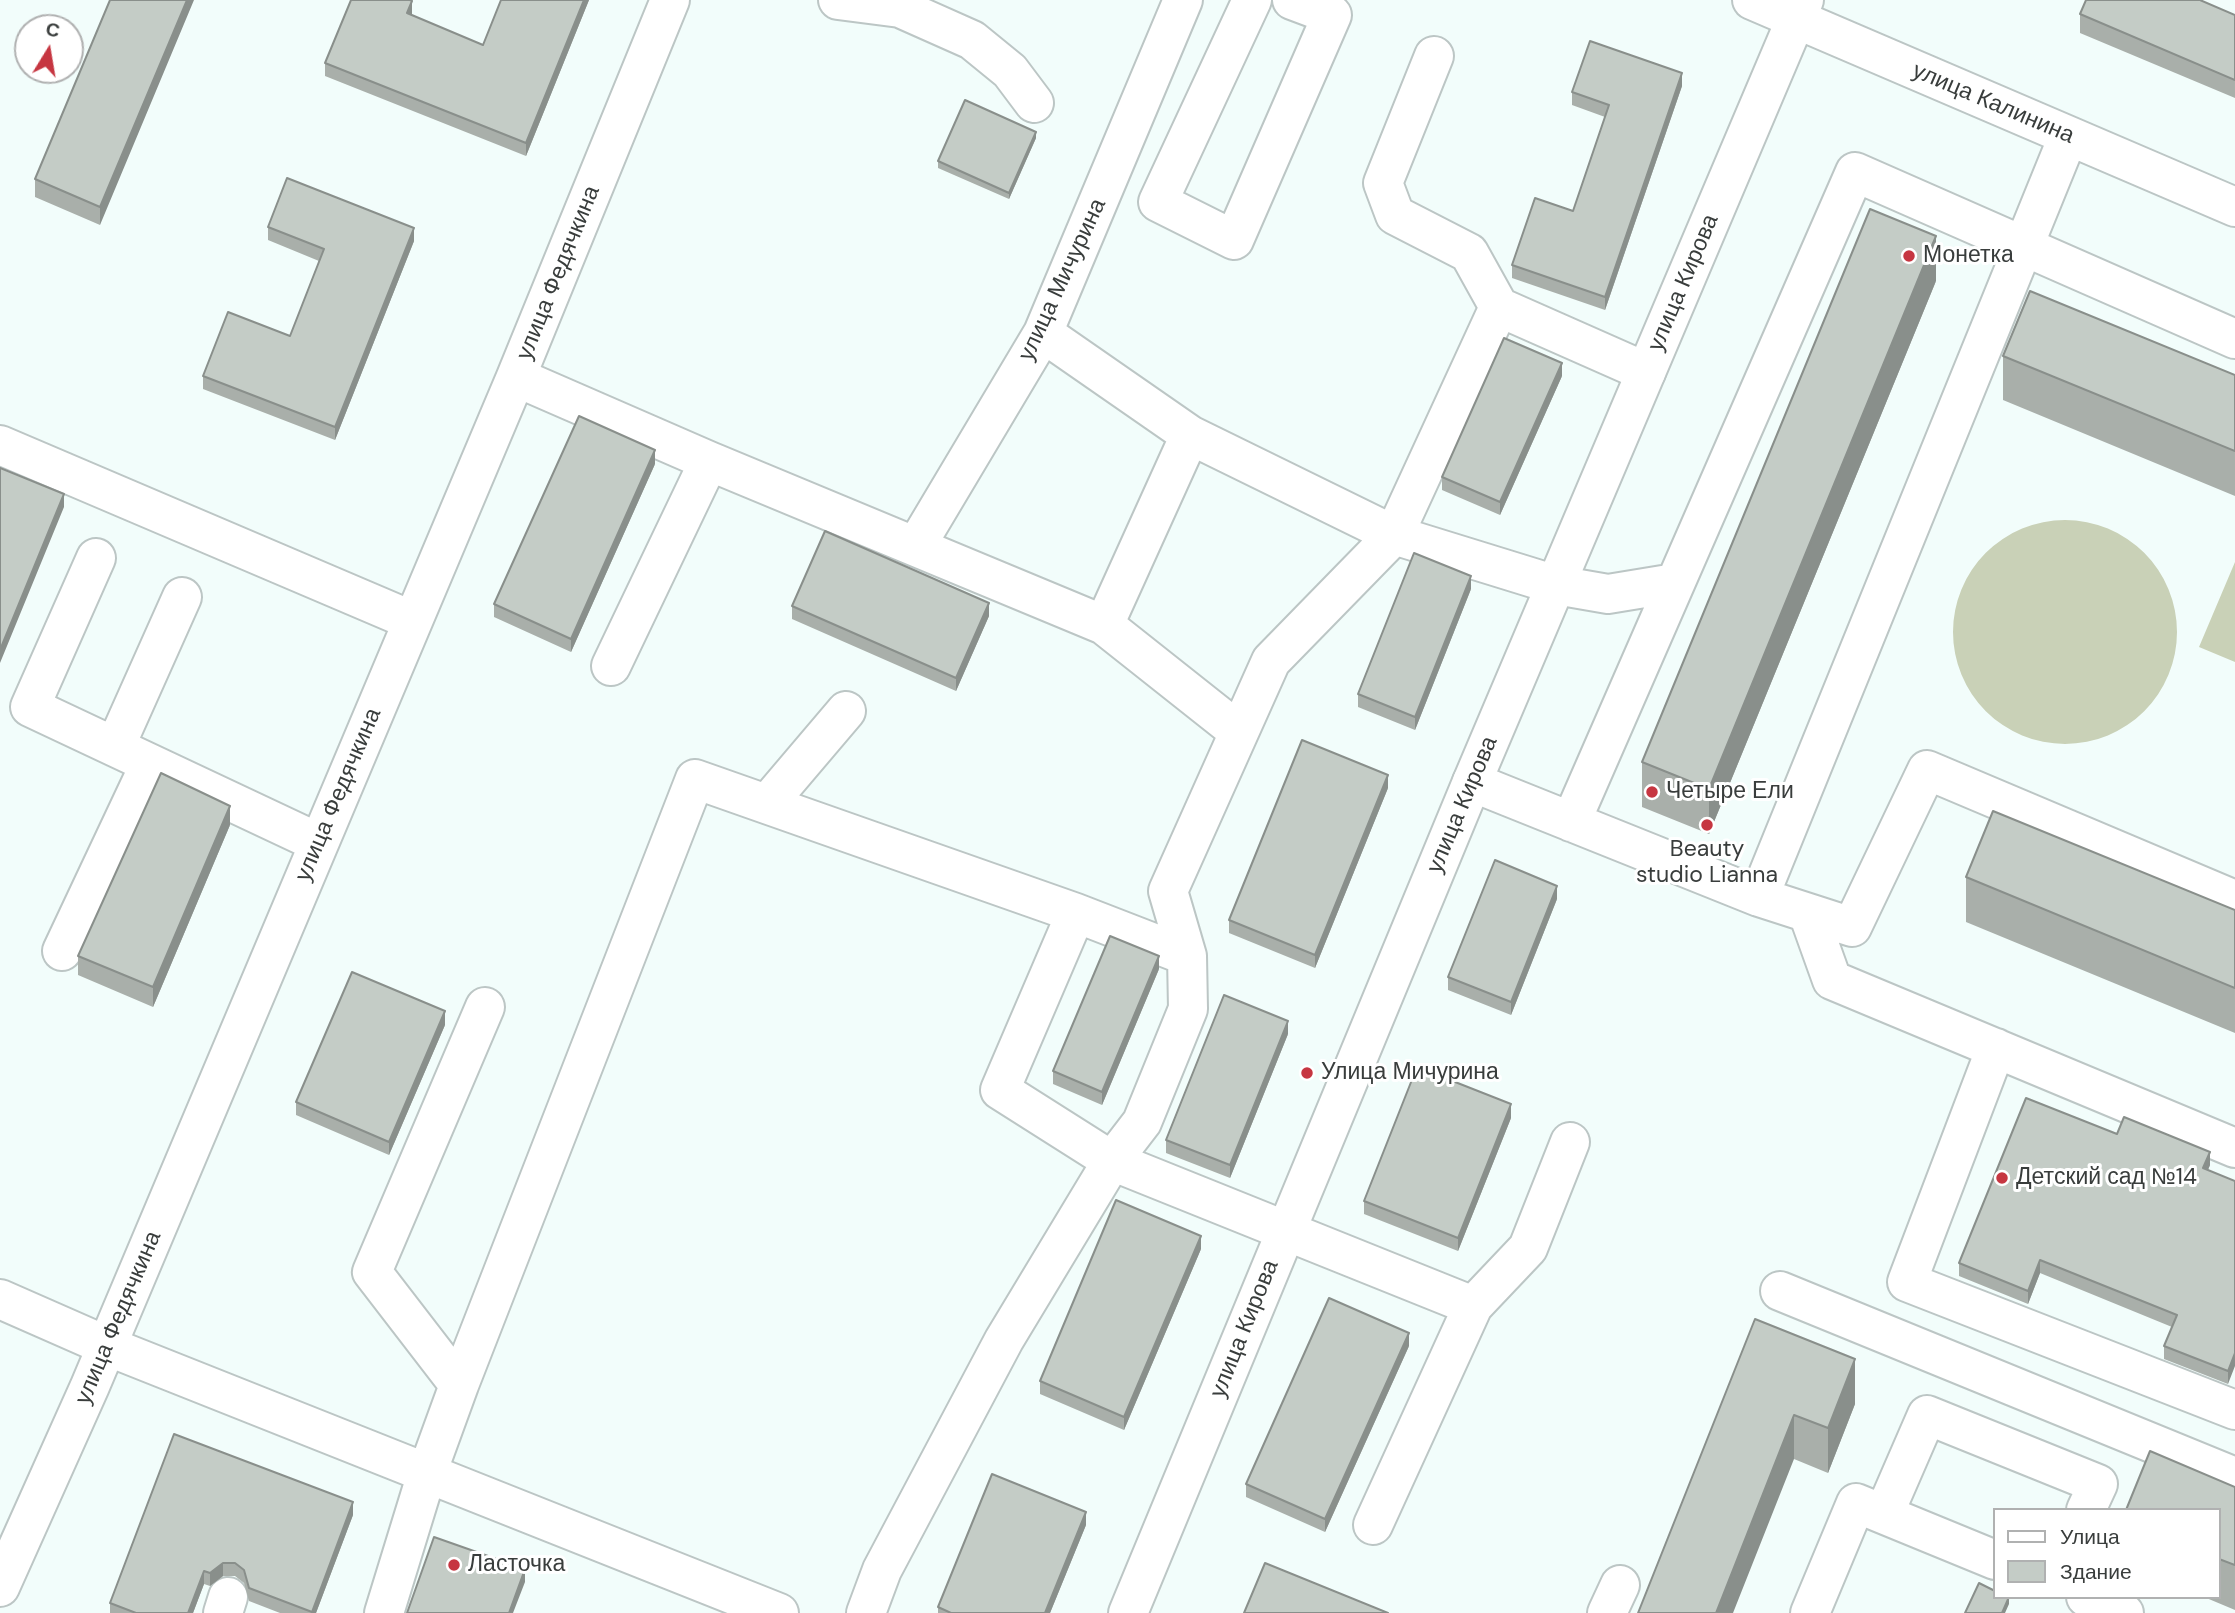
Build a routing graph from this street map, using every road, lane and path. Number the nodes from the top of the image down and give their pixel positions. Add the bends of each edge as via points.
1 (670, 0) edge
2 (838, 0) edge
3 (1183, 0) edge
4 (1252, 0) edge
5 (1292, 0) edge
6 (1752, 0) edge
7 (901, 4) edge
8 (1800, 9) edge
9 (1434, 56) dead end
10 (1034, 103) dead end
11 (2068, 137) junction
12 (2235, 207) edge
13 (2022, 245) junction
14 (1499, 307) junction
15 (1043, 333) junction
16 (2235, 339) edge
17 (1646, 372) junction
18 (516, 377) junction
19 (1190, 435) junction
20 (0, 445) edge
21 (709, 461) junction
22 (1394, 535) junction
23 (916, 546) junction
24 (96, 558) dead end
25 (1675, 583) junction
26 (1556, 585) junction
27 (182, 597) dead end
28 (413, 621) junction
29 (1104, 625) junction
30 (611, 666) dead end
31 (846, 711) dead end
32 (1240, 732) junction
33 (115, 747) junction
34 (150, 764) junction
35 (1472, 782) junction
36 (767, 804) junction
37 (1571, 822) junction
38 (319, 843) junction
39 (1759, 897) junction
40 (2235, 900) edge
41 (1076, 913) junction
42 (1808, 913) junction
43 (62, 951) dead end
44 (1187, 956) junction
45 (485, 1007) dead end
46 (1996, 1048) junction
47 (1570, 1142) dead end
48 (2235, 1148) edge
49 (1112, 1161) junction
50 (1286, 1229) junction
51 (1780, 1291) dead end
52 (0, 1299) edge
53 (1473, 1306) junction
54 (107, 1346) junction
55 (459, 1385) junction
56 (2235, 1410) edge
57 (427, 1473) junction
58 (2235, 1477) edge
59 (2087, 1508) edge
60 (1884, 1514) junction
61 (1373, 1525) dead end
62 (1994, 1560) edge
63 (0, 1587) edge
64 (2091, 1599) edge
65 (384, 1613) edge
66 (779, 1613) edge
67 (866, 1613) edge
68 (1128, 1613) edge
69 (1810, 1613) edge
70 (2124, 1613) edge

1 - 18 street, улица Федячкина
2 - 7 street
3 - 15 street, улица Мичурина
4 - 5 street via 1158,202 1234,240 1332,15
6 - 8 street, улица Калинина
7 - 10 street via 972,40 1010,71
8 - 11 street, улица Калинина
8 - 17 street, улица Кирова
9 - 14 street via 1382,183 1395,215 1469,253
11 - 12 street, улица Калинина
11 - 13 street
13 - 16 street
13 - 25 street via 1855,172
13 - 39 street
14 - 17 street
14 - 22 street
15 - 19 street
15 - 23 street, улица Мичурина
17 - 26 street, улица Кирова
18 - 21 street
18 - 28 street, улица Федячкина
19 - 22 street
19 - 29 street
20 - 28 street
21 - 23 street
21 - 30 street
22 - 26 street
22 - 32 street via 1271,661
23 - 29 street
24 - 33 street via 30,707
25 - 26 street via 1608,594
25 - 37 street
26 - 35 street, улица Кирова
27 - 33 street
28 - 38 street, улица Федячкина
29 - 32 street
31 - 36 street
32 - 44 street via 1168,891
33 - 34 street
34 - 38 street
34 - 43 street
35 - 37 street
35 - 50 street, улица Кирова
36 - 41 street
36 - 55 street via 695,779
37 - 39 street
38 - 54 street, улица Федячкина
39 - 42 street
40 - 42 street via 1927,770 1852,927
41 - 44 street
41 - 49 street via 1000,1090
42 - 46 street via 1832,980
44 - 49 street via 1188,1009 1142,1122
45 - 55 street via 372,1272
46 - 48 street
46 - 56 street via 1907,1282
47 - 53 street via 1528,1248
49 - 50 street
49 - 67 street via 1004,1340 882,1570
50 - 53 street
50 - 68 street, улица Кирова
51 - 58 street
52 - 54 street
53 - 61 street
54 - 57 street
54 - 63 street, улица Федячкина
55 - 57 street
57 - 65 street
57 - 66 street
59 - 60 street via 2098,1484 1927,1415
60 - 62 street
60 - 69 street via 1856,1503
64 - 70 street

